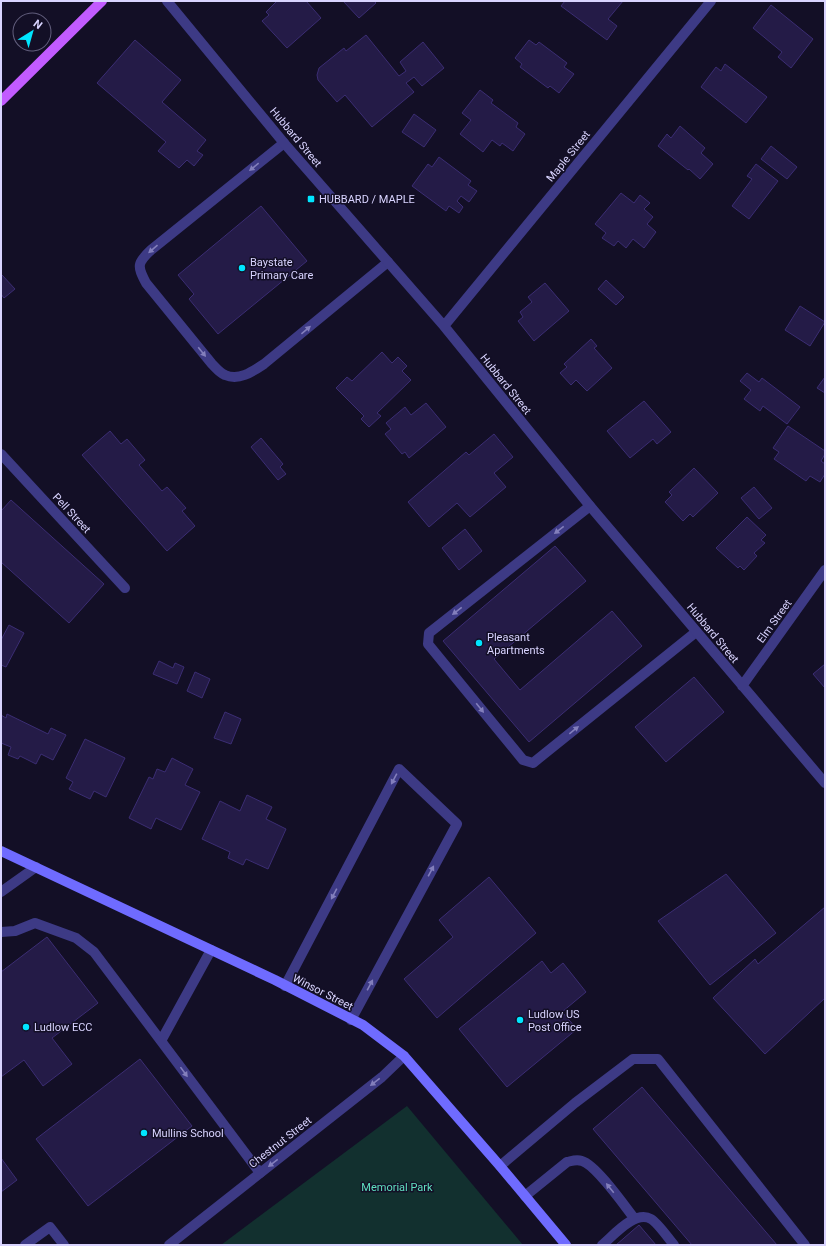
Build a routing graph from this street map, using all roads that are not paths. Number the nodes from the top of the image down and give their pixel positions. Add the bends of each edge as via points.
1 (102, 1) edge
2 (167, 1) edge
3 (711, 1) edge
4 (1, 101) edge
5 (284, 143) junction
6 (388, 262) junction
7 (444, 326) junction
8 (1, 454) edge
9 (590, 506) junction
10 (825, 570) edge
11 (125, 588) dead end
12 (696, 632) junction
13 (742, 686) junction
14 (825, 783) edge
15 (1, 851) edge
16 (36, 867) junction
17 (1, 892) edge
18 (1, 932) edge
19 (211, 950) junction
20 (285, 986) junction
21 (351, 1020) junction
22 (161, 1040) junction
23 (404, 1056) junction
24 (500, 1166) junction
25 (260, 1173) junction
26 (525, 1196) junction
27 (634, 1218) junction
28 (25, 1245) edge
29 (64, 1245) edge
30 (169, 1245) edge
31 (566, 1245) edge
32 (602, 1245) edge
33 (674, 1245) edge
34 (806, 1245) edge

1 - 4 main road
2 - 5 street, Hubbard Street
3 - 7 street, Maple Street
5 - 6 street, Hubbard Street
5 -> 6 street via 141,260 139,270 146,283 212,364 224,375 236,378 251,373
6 - 7 street, Hubbard Street
7 - 9 street, Hubbard Street
8 - 11 street, Pell Street
9 - 12 street, Hubbard Street
9 -> 12 street via 429,633 428,644 523,760 533,763
10 - 13 street, Elm Street
12 - 13 street, Hubbard Street
13 - 14 street, Hubbard Street
15 - 16 street, Winsor Street
16 - 17 street
16 - 19 street, Winsor Street
18 - 22 street via 15,931 35,922 76,938 94,952
19 - 20 street, Winsor Street
19 - 22 street
20 - 21 street, Winsor Street
21 -> 20 street via 457,824 399,769
21 - 23 street, Winsor Street via 363,1025
22 -> 25 street
23 - 24 street, Winsor Street
23 -> 25 street, Chestnut Street
24 - 26 street, Winsor Street
24 - 34 street via 575,1103 633,1059 658,1059
25 - 30 street, Chestnut Street
27 -> 26 street via 594,1169 583,1161 567,1162
26 - 31 street, Winsor Street
27 - 32 street
27 - 33 street via 643,1216 652,1220
28 - 29 street via 50,1227

